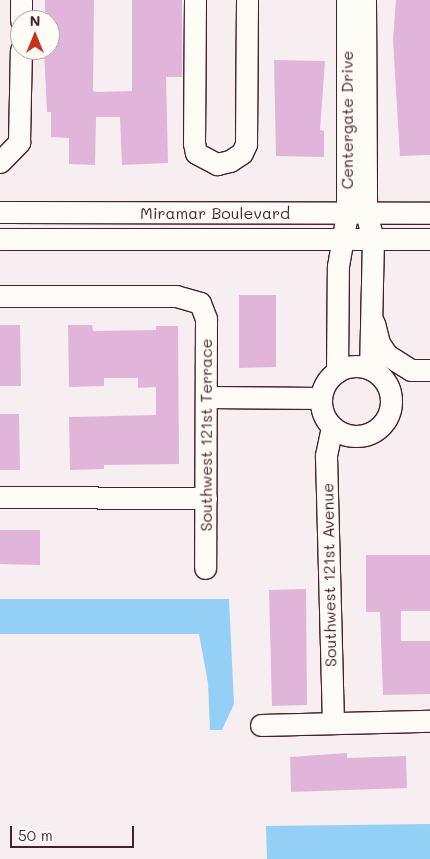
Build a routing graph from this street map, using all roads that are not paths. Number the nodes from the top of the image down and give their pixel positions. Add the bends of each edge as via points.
1 (195, 0) edge
2 (247, 0) edge
3 (347, 0) edge
4 (365, 0) edge
5 (356, 26) junction
6 (21, 60) edge
7 (0, 162) edge
8 (0, 212) edge
9 (356, 213) junction
10 (430, 213) edge
11 (0, 238) edge
12 (343, 238) junction
13 (373, 239) junction
14 (430, 239) edge
15 (0, 296) edge
16 (372, 313) junction
17 (370, 369) junction
18 (420, 370) edge
19 (337, 372) junction
20 (387, 384) junction
21 (207, 397) junction
22 (321, 398) junction
23 (332, 427) junction
24 (0, 497) edge
25 (206, 498) junction
26 (205, 568) dead end
27 (430, 720) edge
28 (332, 723) junction
29 (261, 725) dead end

1 - 2 street via 194,143 196,153 217,164 242,153 246,144
3 - 5 street, Centergate Drive
4 - 5 street, Centergate Drive
5 - 9 street, Centergate Drive
6 - 7 street via 19,142
8 - 9 street, Miramar Boulevard
9 - 10 street, Miramar Boulevard
9 - 12 street
9 - 13 street
11 - 12 street, Miramar Boulevard
12 - 13 street, Miramar Boulevard
12 - 19 street via 338,266
13 - 14 street, Miramar Boulevard
13 - 16 street
15 - 21 street, Southwest 121st Terrace via 176,296 200,303 206,319
16 - 17 street
16 - 18 street via 379,343 387,355
17 - 19 street via 359,366
17 - 20 street
18 - 20 street
19 - 22 street via 323,388
20 - 23 street via 391,405 388,416 378,428 363,436 352,436
21 - 22 street
21 - 25 street, Southwest 121st Terrace
22 - 23 street via 325,418
23 - 28 street, Southwest 121st Avenue via 326,456
24 - 25 street
25 - 26 street, Southwest 121st Terrace
27 - 28 street
28 - 29 street

